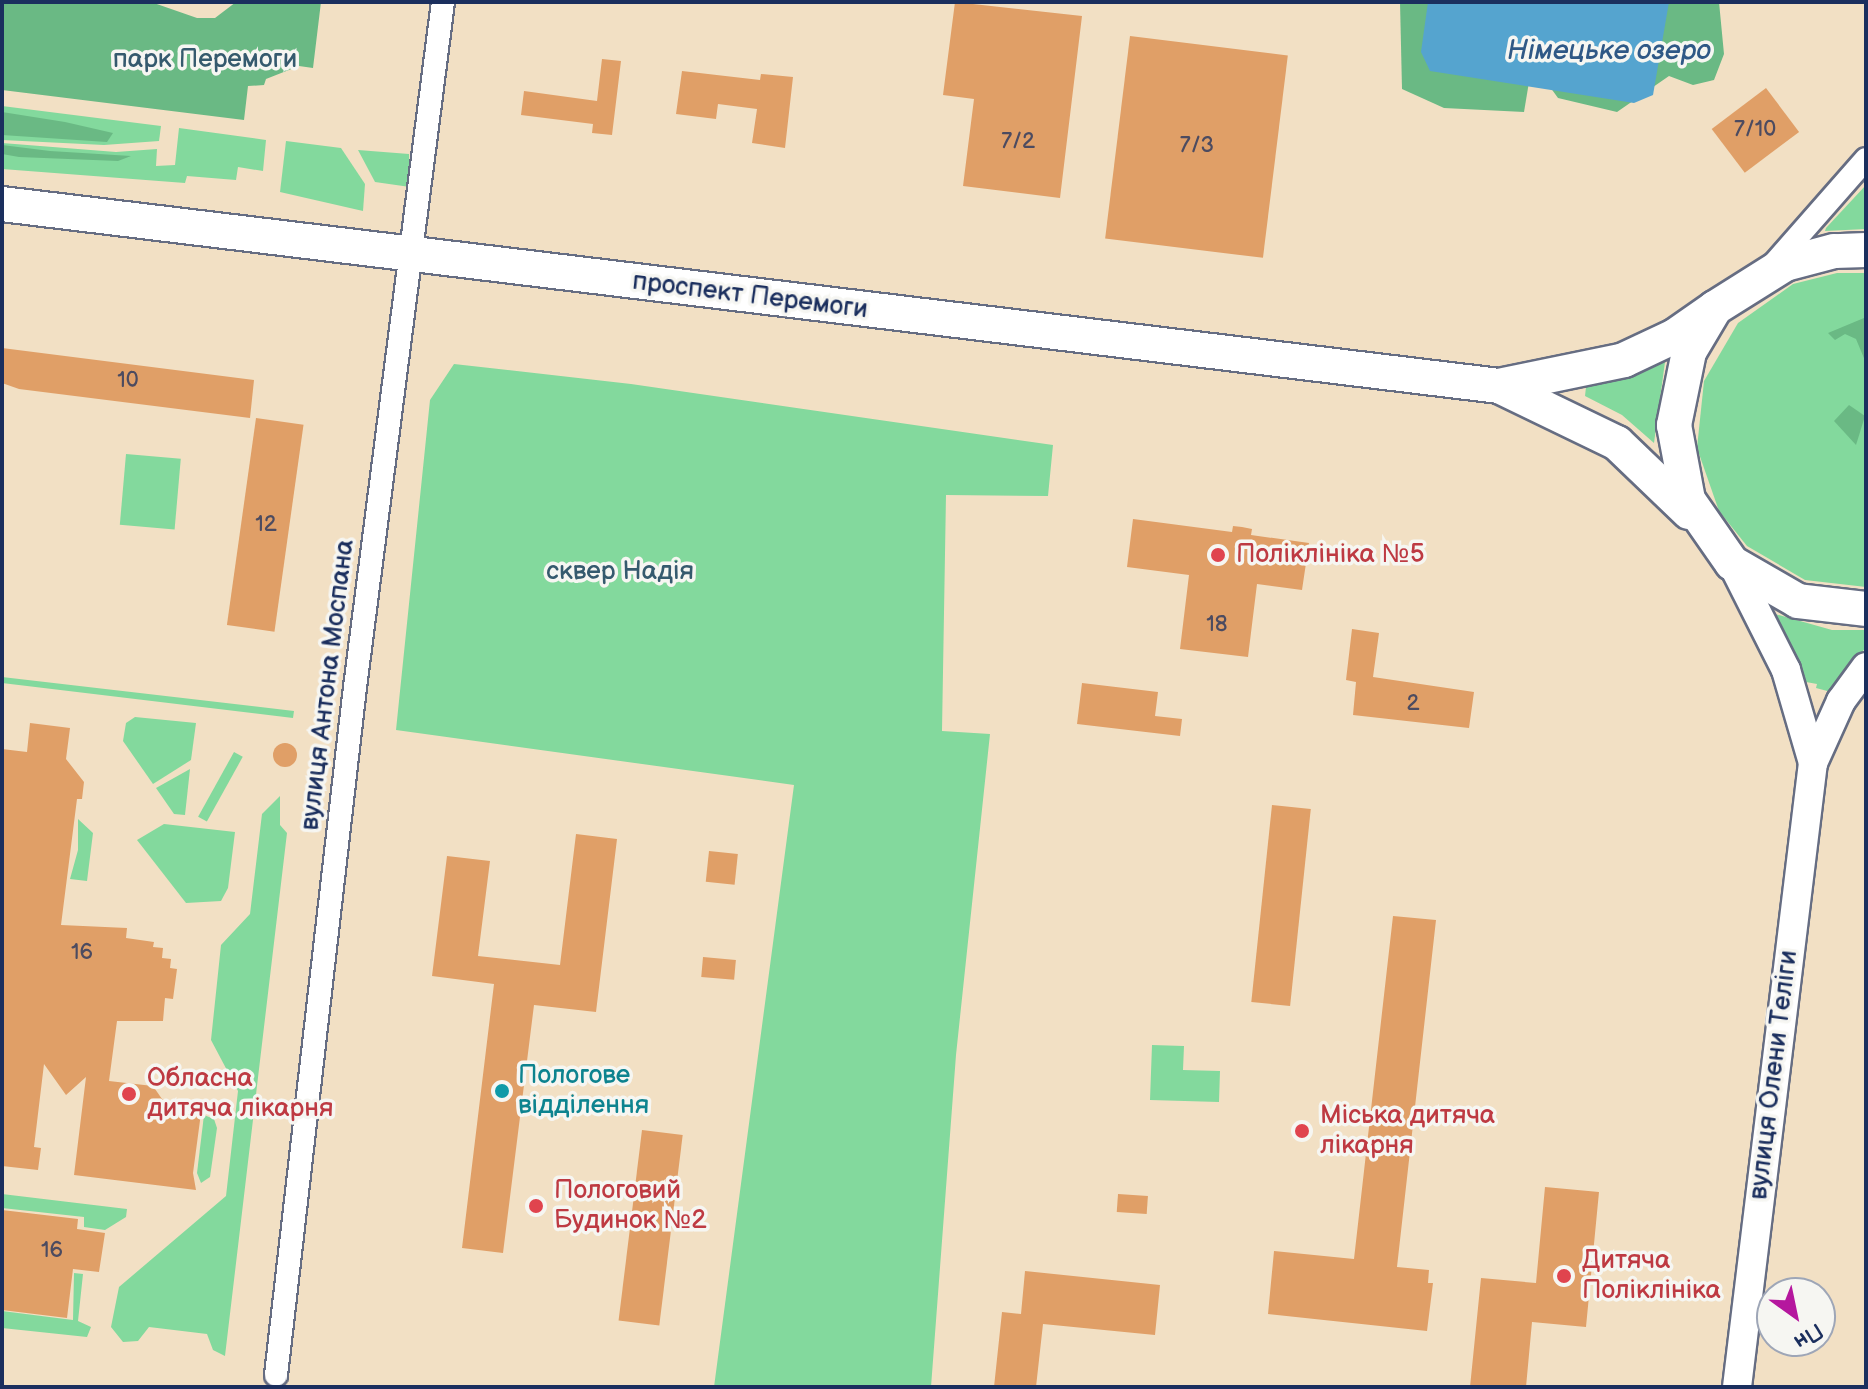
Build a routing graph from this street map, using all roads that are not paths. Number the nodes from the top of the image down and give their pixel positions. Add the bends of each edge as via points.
1 (443, 2) edge
2 (1866, 159) edge
3 (2, 204) edge
4 (1866, 250) edge
5 (412, 254) junction
6 (1762, 276) junction
7 (1715, 308) junction
8 (1499, 386) junction
9 (1700, 523) junction
10 (1732, 563) junction
11 (1866, 609) edge
12 (1866, 667) edge
13 (1813, 763) junction
14 (276, 1375) dead end
15 (1737, 1387) edge

1 - 5 street, вулиця Антона Моспана
2 - 6 street
3 - 5 main road, проспект Перемоги
4 - 6 main road, проспект Перемоги via 1809,256
5 - 8 main road, проспект Перемоги
5 - 14 street, вулиця Антона Моспана via 353,702
6 - 7 main road, проспект Перемоги
7 - 8 main road, проспект Перемоги via 1675,336 1624,360
7 - 9 main road via 1689,352 1674,425 1680,476
8 - 9 main road, проспект Перемоги via 1617,443
9 - 10 main road
10 - 11 main road via 1798,601
10 - 13 street, вулиця Олени Теліги via 1786,670
12 - 13 street, вулиця Олени Теліги via 1841,701
13 - 15 street, вулиця Олени Теліги

